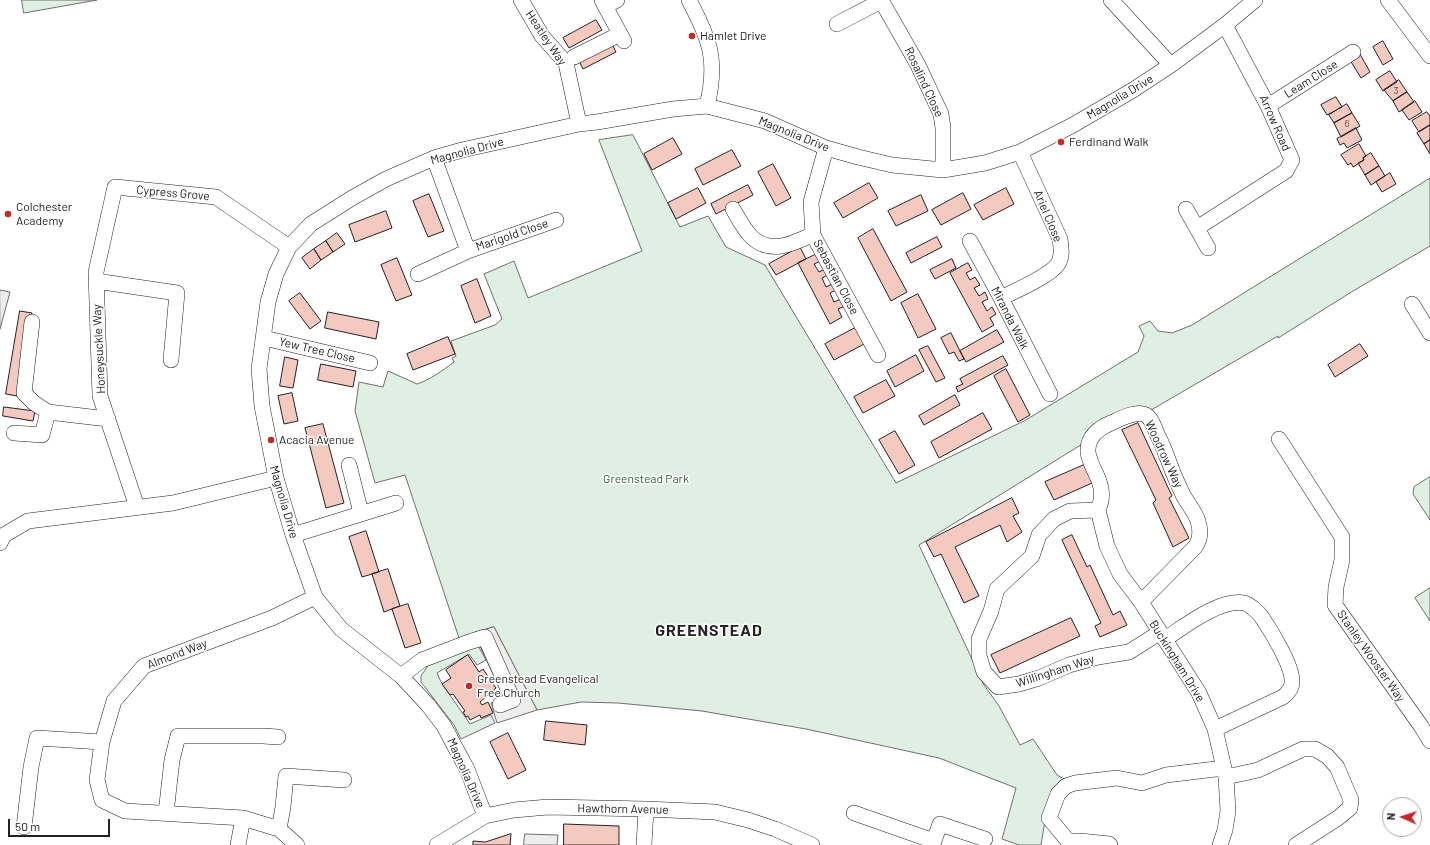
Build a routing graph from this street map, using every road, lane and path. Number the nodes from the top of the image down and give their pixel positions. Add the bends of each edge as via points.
1 (521, 0) edge
2 (689, 0) edge
3 (881, 0) edge
4 (1111, 0) edge
5 (1255, 0) edge
6 (1388, 0) edge
7 (608, 2) edge
8 (837, 24) dead end
9 (1225, 25) junction
10 (1353, 52) dead end
11 (1430, 56) edge
12 (574, 57) dead end
13 (1171, 65) junction
14 (707, 106) junction
15 (1268, 106) junction
16 (579, 124) junction
17 (826, 148) junction
18 (1020, 152) junction
19 (434, 158) junction
20 (943, 170) junction
21 (115, 187) joint
22 (733, 209) dead end
23 (1186, 209) dead end
24 (556, 220) dead end
25 (1197, 228) junction
26 (813, 235) junction
27 (970, 242) dead end
28 (289, 247) junction
29 (1208, 248) dead end
30 (468, 251) junction
31 (418, 274) dead end
32 (96, 281) junction
33 (1001, 298) junction
34 (1412, 304) dead end
35 (32, 322) dead end
36 (1430, 333) edge
37 (264, 338) junction
38 (878, 355) dead end
39 (171, 360) dead end
40 (370, 363) dead end
41 (1050, 394) dead end
42 (48, 412) junction
43 (108, 419) junction
44 (14, 432) dead end
45 (1279, 438) dead end
46 (349, 465) dead end
47 (276, 478) junction
48 (396, 503) dead end
49 (137, 507) junction
50 (1098, 510) junction
51 (361, 513) junction
52 (293, 535) junction
53 (0, 543) edge
54 (315, 597) junction
55 (1141, 602) junction
56 (1162, 636) junction
57 (401, 676) junction
58 (500, 705) dead end
59 (1426, 723) edge
60 (1215, 729) junction
61 (278, 737) dead end
62 (1430, 741) edge
63 (102, 742) junction
64 (1225, 772) junction
65 (344, 780) dead end
66 (646, 809) junction
67 (166, 813) junction
68 (854, 813) dead end
69 (485, 816) junction
70 (243, 818) junction
71 (24, 827) dead end
72 (279, 829) junction
73 (462, 838) edge
74 (985, 839) dead end
75 (933, 843) edge
76 (238, 845) edge
77 (298, 845) edge
78 (437, 845) edge
79 (644, 845) edge
80 (812, 845) edge
81 (1110, 845) edge
82 (1220, 845) edge
83 (1296, 845) edge

1 - 16 street, Heatley Way via 542,36 566,64
2 - 14 street via 706,34 713,62 712,88
3 - 8 street
3 - 20 street, Rosalind Close via 918,65 941,114
4 - 13 street
5 - 9 street, Magnolia Drive
6 - 11 street
7 - 12 street via 622,37
9 - 13 street, Magnolia Drive
9 - 15 street, Arrow Road
10 - 15 street, Leam Close
13 - 18 street, Magnolia Drive via 1073,125
14 - 16 street, Magnolia Drive via 673,108
14 - 17 street, Magnolia Drive via 765,121
15 - 25 street, Arrow Road via 1292,160 1286,171
16 - 19 street, Magnolia Drive
17 - 20 street, Magnolia Drive via 892,165
17 - 26 street, Sebastian Close via 811,202
18 - 20 street, Magnolia Drive via 986,164
18 - 33 street, Ariel Close via 1060,239 1062,252 1058,263 1050,272
19 - 28 street, Magnolia Drive via 386,179 352,198 311,224
19 - 30 street, Marigold Close
21 - 28 street, Cypress Grove via 216,197
21 - 32 street, Honeysuckle Way
22 - 26 street via 744,230 757,242 769,247 782,246
23 - 25 street
24 - 30 street, Marigold Close
25 - 29 street
26 - 38 street, Sebastian Close
27 - 33 street, Miranda Walk
28 - 37 street, Magnolia Drive via 276,274 268,302
30 - 31 street, Marigold Close
32 - 39 street via 177,292
32 - 43 street, Honeysuckle Way via 100,396
33 - 41 street, Miranda Walk
34 - 36 street
35 - 42 street via 24,393
37 - 40 street, Yew Tree Close
37 - 47 street, Magnolia Drive via 259,369 262,406
42 - 43 street
42 - 44 street via 42,435
43 - 49 street, Honeysuckle Way
45 - 59 street, Stanley Wooster Way via 1342,537 1342,560 1335,605
46 - 51 street
47 - 49 street via 173,503
47 - 52 street, Magnolia Drive
48 - 51 street
49 - 53 street via 28,521 4,535
50 - 55 street, Buckingham Drive via 1107,546 1120,574
50 - 55 street, Woodrow Way via 1102,501 1100,482 1088,452 1089,444 1098,430 1129,416 1144,414 1149,417 1174,476 1198,520 1200,540
50 - 56 street, Willingham Way via 1070,511 1054,519 1040,535 1032,556 997,589 979,638 979,656 984,672 998,687 1019,684 1069,665 1129,652
51 - 52 street
52 - 54 street, Magnolia Drive
54 - 57 street, Magnolia Drive via 341,629
54 - 63 street, Almond Way via 272,618 144,666 114,702
55 - 56 street, Buckingham Drive
56 - 60 street, Buckingham Drive via 1198,693
56 - 60 street via 1216,608 1231,603 1246,603 1260,614 1286,659 1292,674 1292,684 1288,693
57 - 58 street via 422,660 485,637 513,700
57 - 69 street, Magnolia Drive via 444,726 467,770
59 - 62 street, Stanley Wooster Way
60 - 64 street, Buckingham Drive
61 - 67 street via 178,736 172,760
63 - 67 street, Almond Way via 97,780 102,800 124,811
63 - 71 street via 37,738
64 - 81 street via 1166,775 1142,783 1117,778 1091,780 1066,786 1058,794 1049,818 1068,841
64 - 82 street, Buckingham Drive via 1228,812
64 - 83 street via 1258,770 1303,750 1315,749 1327,756 1337,767 1351,800 1350,808
65 - 72 street via 286,776 284,807
66 - 69 street, Hawthorn Avenue via 548,807
66 - 79 street
66 - 80 street, Hawthorn Avenue via 715,812 775,829
67 - 70 street, Almond Way
68 - 75 street
69 - 73 street, Hawthorn Avenue
70 - 72 street, Almond Way
70 - 76 street
72 - 77 street, Almond Way
73 - 78 street, Hawthorn Avenue
74 - 75 street via 940,824

